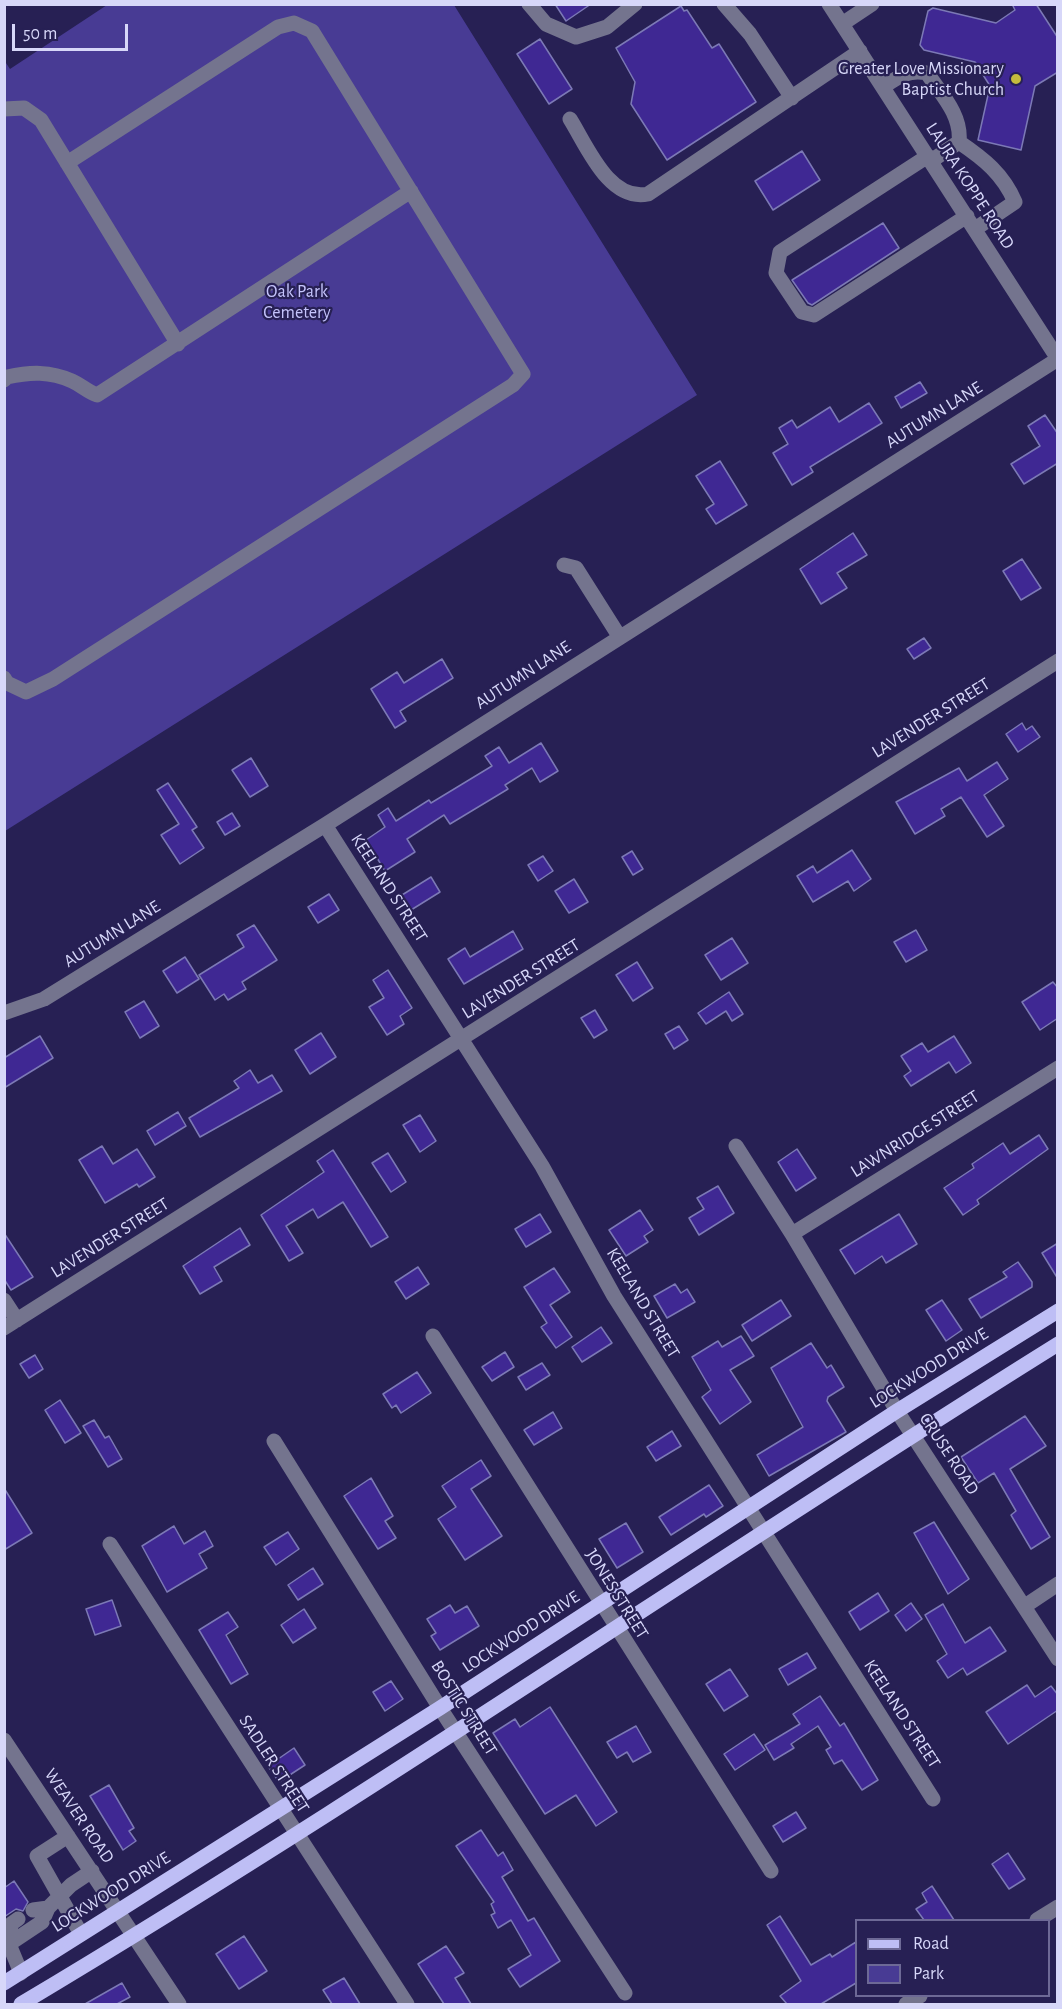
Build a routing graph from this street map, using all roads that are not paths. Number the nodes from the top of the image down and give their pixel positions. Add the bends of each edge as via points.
1 (529, 4) edge
2 (635, 4) edge
3 (724, 4) edge
4 (830, 4) edge
5 (872, 4) edge
6 (842, 24) junction
7 (860, 51) junction
8 (883, 87) junction
9 (792, 98) junction
10 (4, 109) edge
11 (570, 119) dead end
12 (959, 142) junction
13 (930, 159) junction
14 (67, 163) junction
15 (411, 191) junction
16 (971, 223) junction
17 (178, 344) junction
18 (1058, 359) edge
19 (5, 377) edge
20 (564, 565) dead end
21 (619, 636) junction
22 (1058, 661) edge
23 (4, 678) edge
24 (325, 825) junction
25 (4, 1013) edge
26 (462, 1039) junction
27 (1058, 1068) edge
28 (735, 1146) dead end
29 (792, 1234) junction
30 (4, 1300) edge
31 (1058, 1311) edge
32 (11, 1324) edge
33 (433, 1336) dead end
34 (1058, 1344) edge
35 (897, 1411) junction
36 (913, 1435) junction
37 (274, 1441) dead end
38 (747, 1508) junction
39 (763, 1533) junction
40 (110, 1544) dead end
41 (1058, 1584) edge
42 (600, 1603) junction
43 (1024, 1606) junction
44 (617, 1629) junction
45 (1058, 1659) edge
46 (440, 1708) junction
47 (456, 1733) junction
48 (4, 1740) edge
49 (933, 1798) dead end
50 (279, 1810) junction
51 (296, 1835) junction
52 (68, 1836) junction
53 (92, 1871) junction
54 (771, 1871) dead end
55 (59, 1895) junction
56 (1058, 1907) edge
57 (118, 1910) junction
58 (18, 1919) dead end
59 (1039, 1919) edge
60 (81, 1934) junction
61 (135, 1936) junction
62 (9, 1944) junction
63 (21, 1973) junction
64 (4, 1983) edge
65 (625, 1993) dead end
66 (21, 2004) edge
67 (178, 2004) edge
68 (407, 2004) edge

1 - 2 street via 546,24 576,37 607,27
3 - 9 street via 750,34
4 - 6 street, LAURA KOPPE ROAD
5 - 6 street
6 - 7 street, LAURA KOPPE ROAD
7 - 8 street, LAURA KOPPE ROAD
7 - 9 street
8 - 12 street via 904,73 927,73 954,113
8 - 13 street, LAURA KOPPE ROAD
9 - 11 street via 648,194 638,196 611,183
10 - 14 street via 24,108 42,120
12 - 13 street
12 - 16 street via 996,171 1015,202
13 - 16 street, LAURA KOPPE ROAD
13 - 16 street via 780,252 776,273 802,312 814,315
14 - 15 street via 278,27 294,23 312,31
14 - 17 street
15 - 17 street
15 - 23 street via 523,374 513,385 53,679 26,692
16 - 18 street, LAURA KOPPE ROAD
17 - 19 street via 97,395 54,374 29,372
18 - 21 street, AUTUMN LANE
20 - 21 street via 576,568
21 - 24 street, AUTUMN LANE
22 - 26 street, LAVENDER STREET
24 - 25 street, AUTUMN LANE via 44,999
24 - 26 street, KEELAND STREET
26 - 32 street, LAVENDER STREET
26 - 38 street, KEELAND STREET via 542,1166 614,1296
27 - 29 street, LAWNRIDGE STREET
28 - 29 street, CRUSE ROAD
29 - 35 street, CRUSE ROAD
30 - 32 street
31 - 35 main road, LOCKWOOD DRIVE
33 - 42 street, JONES STREET
34 - 36 main road
35 - 36 street, CRUSE ROAD
35 - 38 main road, LOCKWOOD DRIVE
36 - 39 main road
36 - 43 street, CRUSE ROAD
37 - 46 street, BOSTIC STREET
38 - 39 street, KEELAND STREET
38 - 42 main road, LOCKWOOD DRIVE
39 - 44 main road
39 - 49 street, KEELAND STREET
40 - 50 street, SADLER STREET
41 - 43 street
42 - 44 street, JONES STREET
42 - 46 main road, LOCKWOOD DRIVE
43 - 45 street, CRUSE ROAD
44 - 47 main road
44 - 54 street, JONES STREET
46 - 47 street, BOSTIC STREET
46 - 50 main road, LOCKWOOD DRIVE
47 - 51 main road
47 - 65 street, BOSTIC STREET
48 - 52 street, WEAVER ROAD
50 - 51 street, SADLER STREET
50 - 57 main road, LOCKWOOD DRIVE
51 - 61 main road
51 - 68 street, SADLER STREET
52 - 53 street, WEAVER ROAD
52 - 55 street via 37,1856
53 - 55 street
53 - 57 street, WEAVER ROAD
55 - 60 street
55 - 62 street via 40,1909 42,1922
56 - 59 street
57 - 60 main road, LOCKWOOD DRIVE
57 - 61 street, WEAVER ROAD
58 - 62 street via 10,1924
60 - 63 main road, LOCKWOOD DRIVE
61 - 66 main road
61 - 67 street, WEAVER ROAD
62 - 63 street
63 - 64 main road, LOCKWOOD DRIVE

